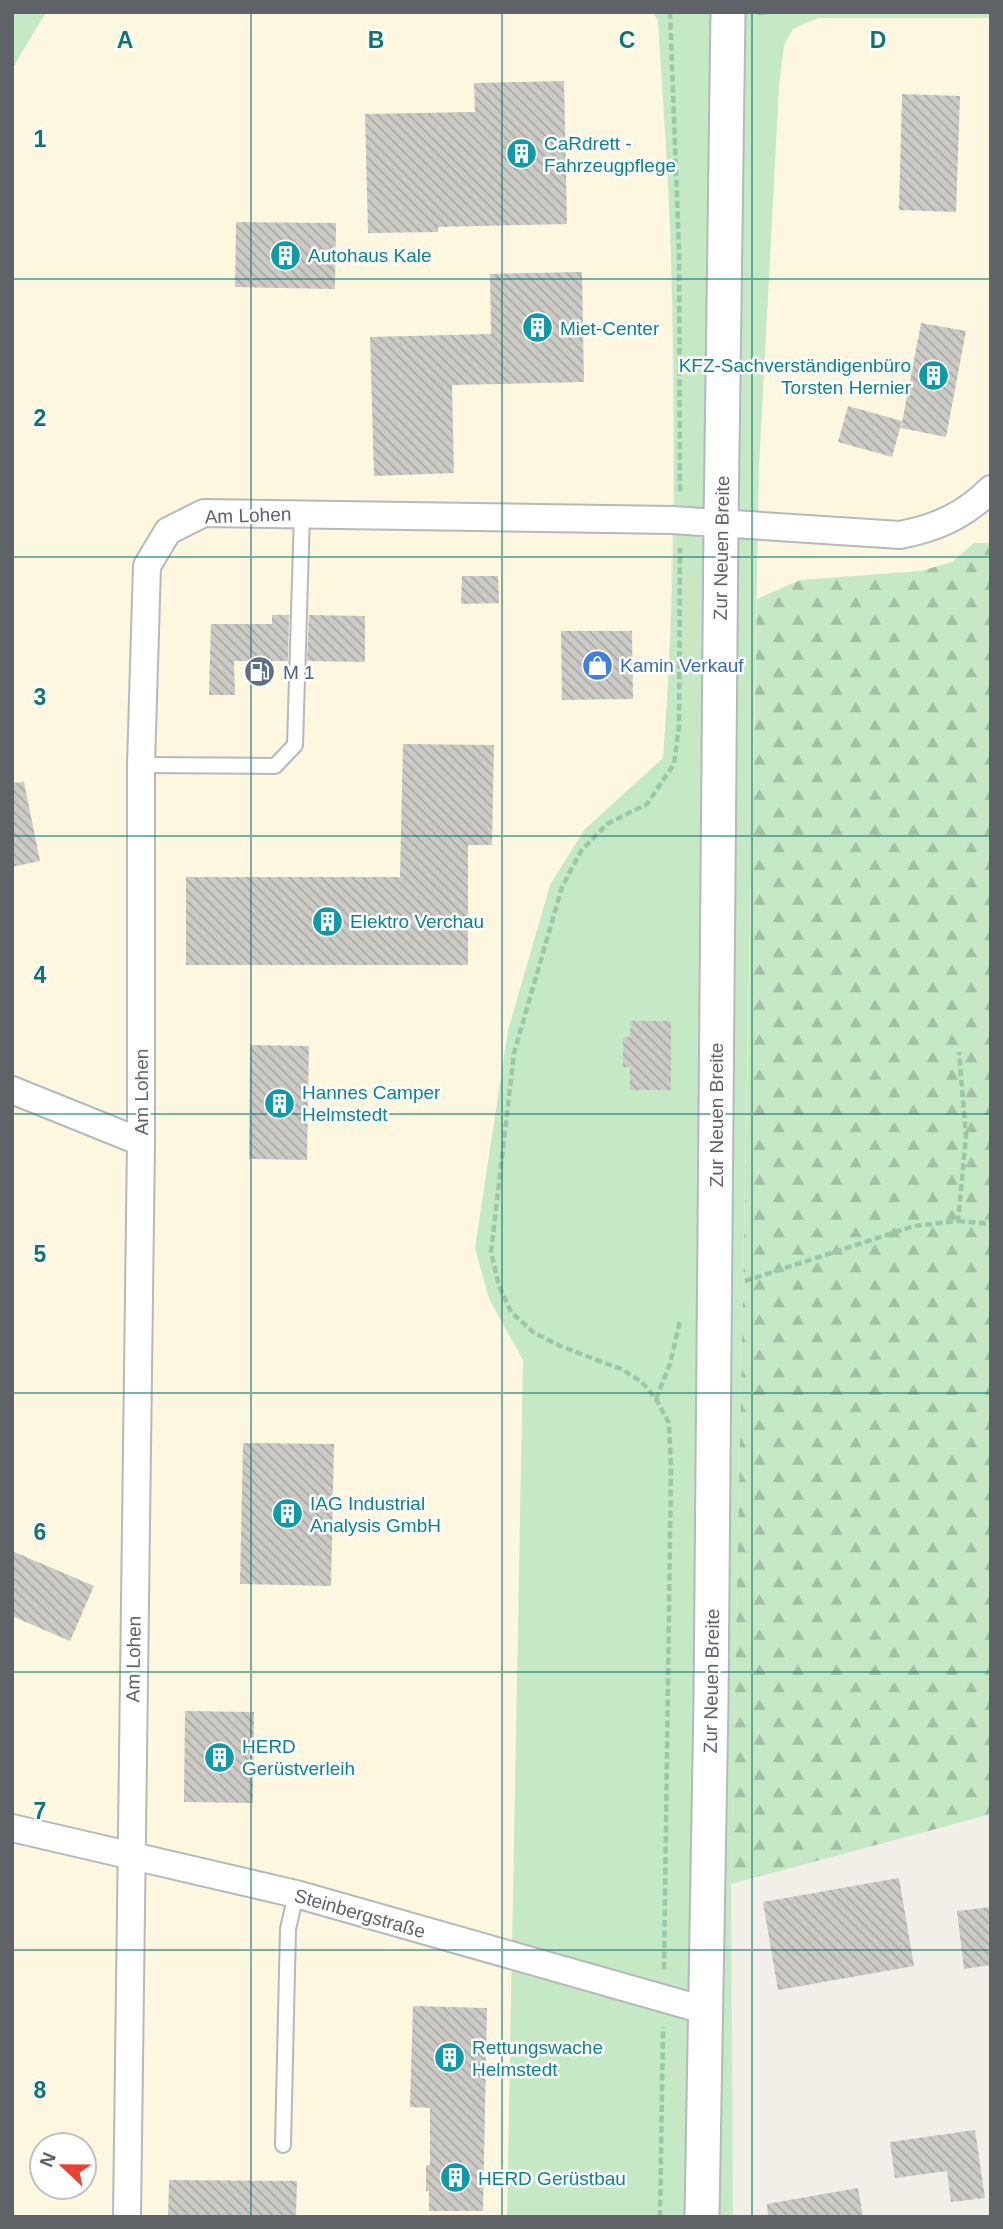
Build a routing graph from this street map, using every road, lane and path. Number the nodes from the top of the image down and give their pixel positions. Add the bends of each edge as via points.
1 (670, 12) edge
2 (728, 12) edge
3 (991, 489) edge
4 (302, 513) junction
5 (681, 520) junction
6 (721, 524) junction
7 (141, 765) junction
8 (959, 1052) dead end
9 (12, 1090) edge
10 (141, 1142) junction
11 (958, 1221) junction
12 (991, 1224) edge
13 (715, 1291) junction
14 (680, 1319) dead end
15 (656, 1399) junction
16 (12, 1828) edge
17 (130, 1854) junction
18 (296, 1894) junction
19 (664, 1999) junction
20 (704, 2010) junction
21 (283, 2145) dead end
22 (127, 2217) edge
23 (660, 2217) edge
24 (702, 2217) edge

1 - 5 path via 679,250
2 - 6 street, Zur Neuen Breite
3 - 6 street, Am Lohen via 956,517 900,535
4 - 5 street, Am Lohen
4 - 7 street, Am Lohen via 204,513 168,531 147,566
4 - 7 lane via 295,745 275,766
5 - 6 street, Am Lohen
5 - 15 path via 679,726 674,764 647,804 607,824 581,851 562,887 514,1053 491,1252 511,1312 526,1326 560,1346 621,1369 642,1382
6 - 13 street, Zur Neuen Breite
7 - 10 street, Am Lohen
8 - 11 path via 966,1136
9 - 10 street
10 - 17 street, Am Lohen
11 - 12 path
11 - 13 path via 914,1226
13 - 20 street, Zur Neuen Breite
14 - 15 path
15 - 19 path via 669,1423 671,1467
16 - 17 street, Steinbergstraße
17 - 18 street, Steinbergstraße
17 - 22 street, Am Lohen
18 - 19 street, Steinbergstraße
18 - 21 lane via 288,1929
19 - 20 street, Steinbergstraße
19 - 23 path
20 - 24 street, Zur Neuen Breite

